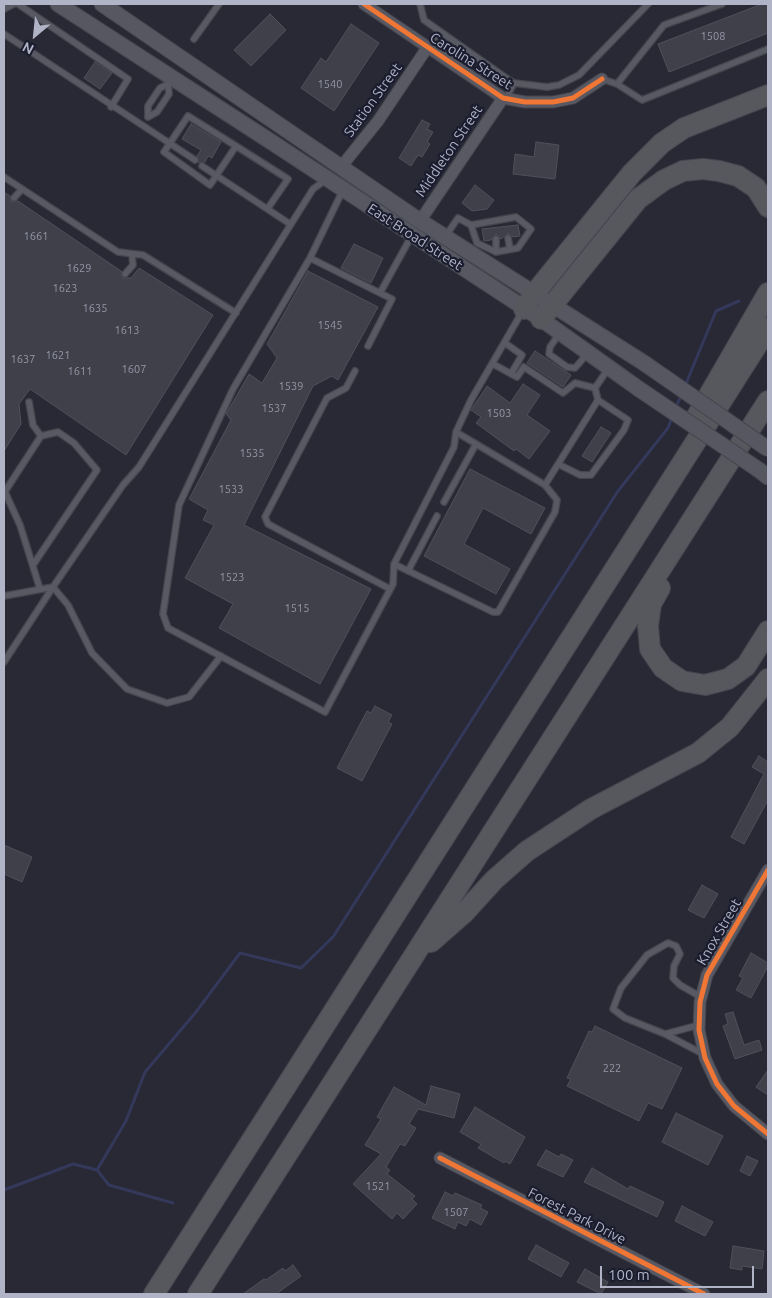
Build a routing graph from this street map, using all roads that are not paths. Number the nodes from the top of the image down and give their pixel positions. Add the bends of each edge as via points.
1 (14, 4) edge
2 (18, 4) edge
3 (58, 4) edge
4 (102, 4) edge
5 (219, 4) edge
6 (364, 4) edge
7 (420, 4) edge
8 (648, 4) edge
9 (722, 4) edge
10 (4, 9) edge
11 (439, 31) junction
12 (4, 34) edge
13 (194, 39) dead end
14 (427, 48) junction
15 (768, 49) edge
16 (602, 78) joint
17 (170, 81) junction
18 (514, 83) junction
19 (617, 84) junction
20 (768, 95) edge
21 (505, 98) junction
22 (111, 107) junction
23 (148, 116) junction
24 (141, 126) junction
25 (284, 128) junction
26 (170, 143) junction
27 (236, 146) junction
28 (195, 160) dead end
29 (202, 166) dead end
30 (341, 167) junction
31 (216, 175) junction
32 (4, 177) edge
33 (327, 179) junction
34 (21, 190) junction
35 (343, 190) junction
36 (14, 198) dead end
37 (768, 207) edge
38 (268, 208) junction
39 (506, 219) junction
40 (420, 220) junction
41 (290, 224) junction
42 (471, 225) junction
43 (507, 226) dead end
44 (412, 235) junction
45 (445, 237) junction
46 (508, 238) dead end
47 (496, 239) dead end
48 (510, 249) junction
49 (496, 252) junction
50 (132, 255) junction
51 (310, 258) junction
52 (125, 274) dead end
53 (380, 293) junction
54 (768, 293) edge
55 (538, 307) junction
56 (236, 313) junction
57 (768, 328) edge
58 (559, 332) junction
59 (505, 343) junction
60 (368, 346) dead end
61 (588, 352) junction
62 (493, 364) junction
63 (609, 367) junction
64 (355, 371) dead end
65 (511, 374) junction
66 (595, 388) junction
67 (598, 400) junction
68 (768, 401) edge
69 (30, 402) dead end
70 (456, 432) junction
71 (41, 436) junction
72 (476, 444) junction
73 (768, 449) edge
74 (558, 464) junction
75 (764, 473) edge
76 (545, 485) junction
77 (4, 492) edge
78 (444, 502) dead end
79 (437, 516) dead end
80 (394, 564) junction
81 (33, 565) junction
82 (408, 571) junction
83 (53, 587) junction
84 (40, 589) junction
85 (390, 589) junction
86 (4, 596) edge
87 (584, 618) junction
88 (768, 631) edge
89 (221, 656) junction
90 (4, 662) edge
91 (768, 679) edge
92 (768, 870) edge
93 (414, 956) junction
94 (702, 997) junction
95 (700, 1025) junction
96 (665, 1034) junction
97 (704, 1055) junction
98 (768, 1134) edge
99 (440, 1158) dead end
100 (154, 1294) edge
101 (198, 1294) edge
102 (704, 1294) edge

1 - 10 lane
2 - 22 lane via 128,79
3 - 17 main road, East Broad Street
4 - 25 main road, East Broad Street
5 - 13 lane
6 - 14 street, Carolina Street
7 - 11 lane via 424,20
8 - 18 lane via 579,75 547,87
9 - 19 lane via 664,25
11 - 14 lane
11 - 18 lane
12 - 22 lane
14 - 21 street, Carolina Street
14 - 30 street, Station Street via 378,121
15 - 19 lane via 642,100
16 - 19 lane
16 - 21 street, Carolina Street via 573,98 525,102
17 - 23 lane via 160,88 148,106
17 - 23 lane via 169,94 157,112
17 - 25 main road via 183,72 274,131
17 - 33 main road, East Broad Street
18 - 21 lane
20 - 55 highway via 684,128 662,143 632,173
21 - 40 street, Middleton Street
22 - 24 lane
23 - 24 lane
24 - 26 lane
25 - 30 main road, East Broad Street
26 - 27 lane via 188,116
26 - 28 lane
26 - 31 lane via 164,152 210,184
27 - 31 lane
27 - 38 lane via 288,179
29 - 31 lane
30 - 33 main road
30 - 40 main road, East Broad Street
31 - 38 lane
32 - 34 lane
33 - 35 main road, East Broad Street
33 - 41 lane via 313,189
34 - 36 lane
34 - 50 lane via 118,252
35 - 44 main road, East Broad Street
35 - 51 lane
37 - 55 highway via 756,188 738,176 703,169 683,171 638,199
38 - 41 lane
39 - 42 lane via 494,225
39 - 43 lane
39 - 48 lane via 516,217 531,229 518,248
40 - 45 main road, East Broad Street
41 - 56 lane
42 - 45 lane via 458,218
42 - 49 lane via 477,243
44 - 53 lane
44 - 55 main road, East Broad Street
45 - 55 main road, East Broad Street
46 - 48 lane
47 - 49 lane
48 - 49 lane
50 - 52 lane via 133,265
50 - 56 lane via 143,255
51 - 53 lane
51 - 89 lane via 233,389 179,505 164,614 168,628
53 - 60 lane via 392,299
54 - 87 highway
55 - 58 main road, East Broad Street
55 - 59 lane
55 - 73 main road, East Broad Street, bridge via 644,363
56 - 83 lane via 139,467 123,485
57 - 87 highway
58 - 61 main road, East Broad Street
58 - 61 lane via 549,350 552,357 575,368
59 - 62 lane
59 - 65 lane via 522,355
61 - 63 main road, East Broad Street
62 - 65 lane
62 - 70 lane
63 - 66 lane
63 - 75 main road, East Broad Street, bridge
64 - 85 lane via 346,388 327,398 265,518 268,524
65 - 66 lane via 517,377 524,367 563,394 575,384
66 - 67 lane
67 - 74 lane
67 - 74 lane via 628,420 624,430 591,475 580,475
68 - 88 highway via 651,604 648,626 650,649 663,668 682,681 705,685 728,679 746,666
68 - 93 highway
69 - 71 lane via 34,425
70 - 72 lane
70 - 80 lane via 454,447
71 - 77 lane
71 - 81 lane via 58,432 74,443 97,470
72 - 76 lane
72 - 78 lane
74 - 76 lane
76 - 82 lane via 557,500 555,512 498,612
77 - 81 lane via 20,525
79 - 82 lane
80 - 82 lane
80 - 85 lane
81 - 84 lane
83 - 84 lane
83 - 89 lane via 68,606 92,653 127,688 167,703 189,697
83 - 90 lane
84 - 86 lane
85 - 89 lane via 325,712
87 - 100 highway
91 - 93 highway via 730,727 698,753 592,809 526,851 464,914
92 - 94 street, Knox Street via 707,975
93 - 101 highway
94 - 95 street, Knox Street
94 - 96 lane via 673,978 680,954 676,946 668,942 647,955 621,988 614,1009 624,1018
95 - 96 lane
95 - 97 street, Knox Street
96 - 97 lane
97 - 98 street, Knox Street via 717,1084 734,1106
99 - 102 street, Forest Park Drive

